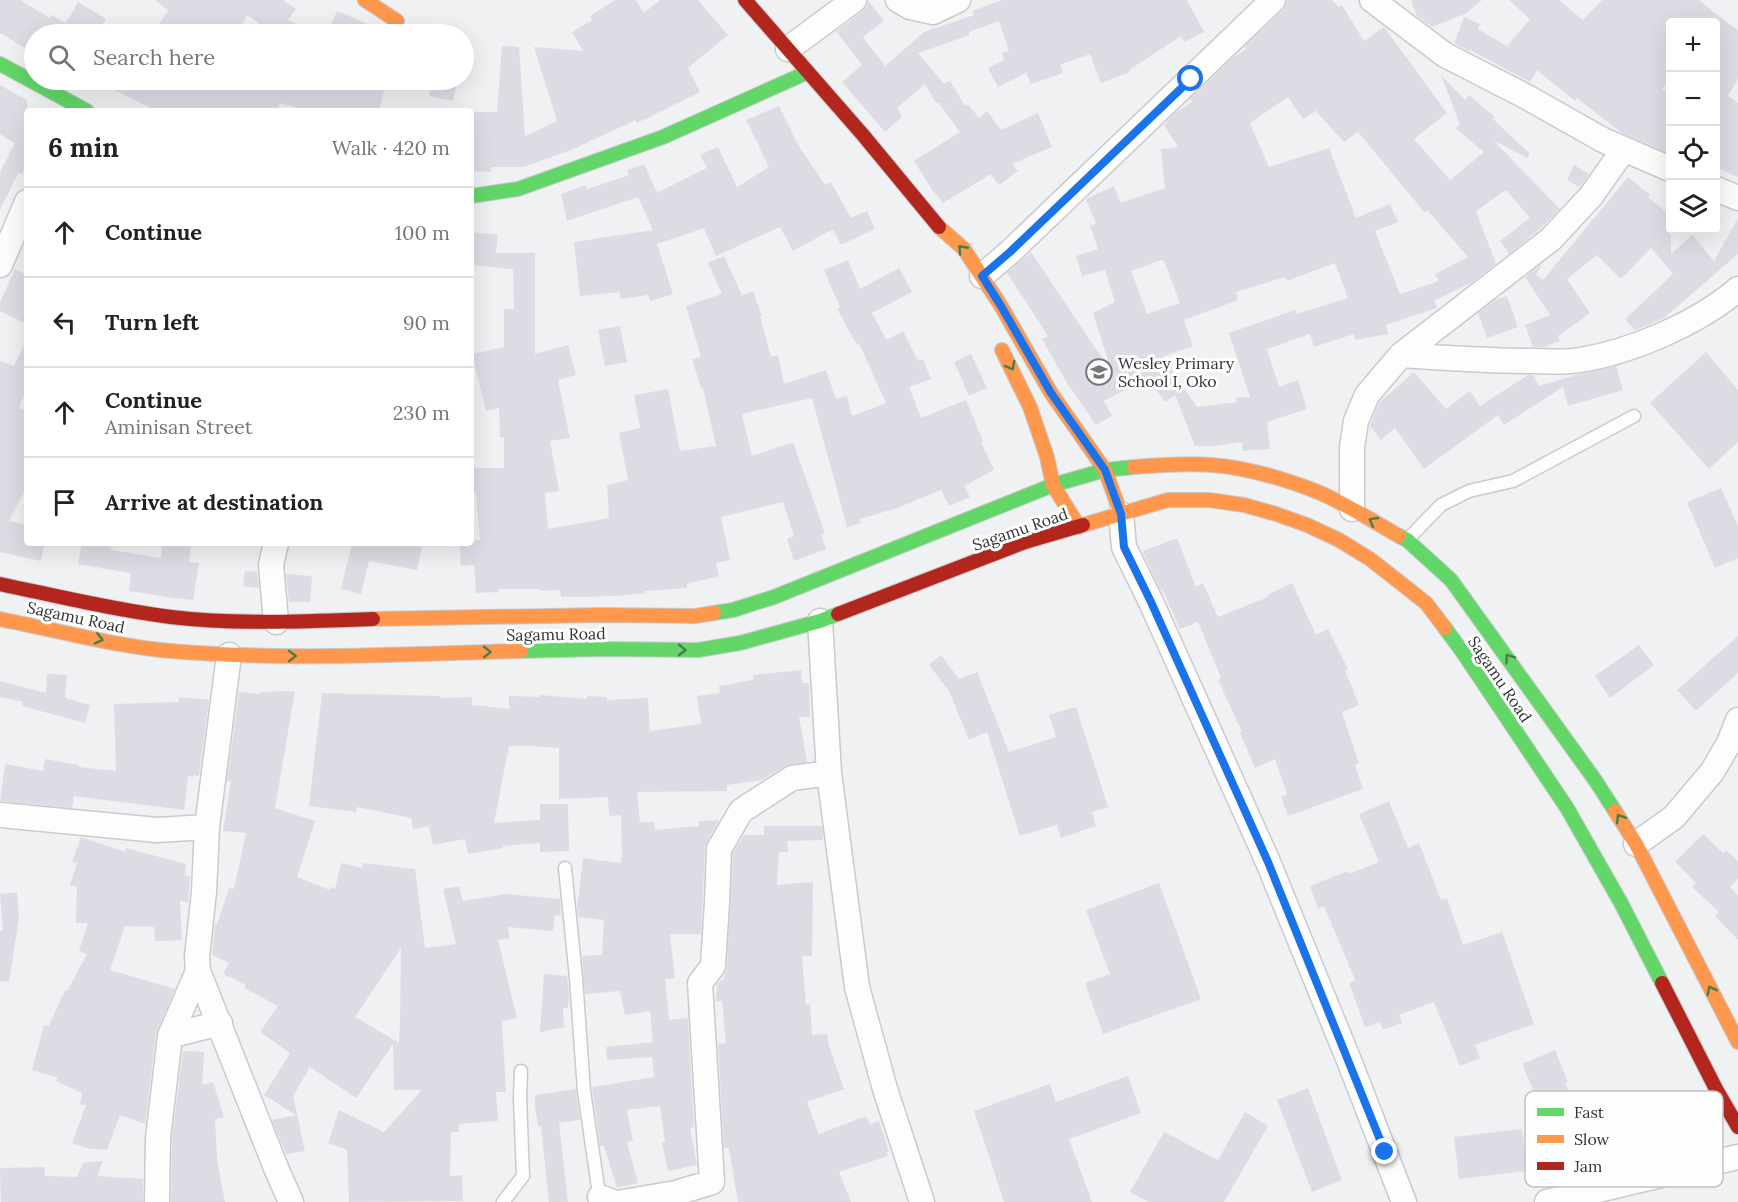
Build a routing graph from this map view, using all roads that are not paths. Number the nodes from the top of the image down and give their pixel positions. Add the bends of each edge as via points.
1 (365, 0) edge
2 (745, 0) edge
3 (854, 0) edge
4 (898, 0) edge
5 (958, 0) edge
6 (1273, 0) edge
7 (1372, 0) edge
8 (397, 21) dead end
9 (788, 49) junction
10 (0, 64) edge
11 (808, 72) junction
12 (24, 78) edge
13 (46, 90) edge
14 (77, 108) edge
15 (1624, 149) junction
16 (1666, 167) edge
17 (1720, 191) edge
18 (474, 196) edge
19 (1738, 198) edge
20 (24, 209) edge
21 (934, 222) junction
22 (940, 248) dead end
23 (0, 265) edge
24 (982, 276) junction
25 (1738, 290) edge
26 (996, 340) dead end
27 (1401, 355) junction
28 (1634, 416) dead end
29 (1105, 470) junction
30 (1053, 485) junction
31 (1352, 509) junction
32 (1121, 514) junction
33 (1079, 527) junction
34 (1407, 540) junction
35 (275, 546) edge
36 (1124, 547) junction
37 (0, 584) edge
38 (0, 619) edge
39 (820, 621) junction
40 (276, 622) junction
41 (229, 655) junction
42 (1738, 720) edge
43 (829, 773) junction
44 (0, 815) edge
45 (207, 826) junction
46 (1636, 844) junction
47 (565, 868) dead end
48 (198, 971) junction
49 (220, 1023) junction
50 (170, 1036) junction
51 (1738, 1042) edge
52 (521, 1071) dead end
53 (1717, 1091) edge
54 (1723, 1101) edge
55 (1738, 1127) edge
56 (1738, 1157) edge
57 (1723, 1161) edge
58 (1611, 1187) edge
59 (609, 1201) edge
60 (157, 1202) edge
61 (291, 1202) edge
62 (503, 1202) edge
63 (922, 1202) edge
64 (1404, 1202) edge
65 (1547, 1202) edge

1 - 8 main road
2 - 9 main road
3 - 9 street
4 - 5 street via 933,12
6 - 24 street
7 - 15 street via 1444,56
9 - 11 main road
10 - 12 main road
11 - 18 main road via 663,137 518,189
11 - 21 main road
13 - 14 main road
15 - 16 street
15 - 27 street via 1591,196 1551,239
17 - 19 street
20 - 23 street
21 - 22 main road
24 -> 21 main road via 964,249
24 - 29 main road via 1051,393
25 - 27 street via 1659,337 1578,361
26 -> 30 main road via 1030,407
27 - 31 street via 1367,395 1356,421
28 - 34 lane via 1512,481 1469,491 1441,505
29 - 30 main road, Sagamu Road
29 - 31 main road, Sagamu Road via 1212,465 1287,481
29 - 32 main road
30 - 33 main road
30 - 40 main road, Sagamu Road via 822,579 733,610 695,616
34 -> 31 main road, Sagamu Road
32 - 33 main road, Sagamu Road
32 - 36 street
32 - 53 main road, Sagamu Road via 1168,500 1209,500 1276,514 1339,540 1426,603 1566,808 1621,903
33 - 36 street
33 - 39 main road, Sagamu Road via 1025,542
46 -> 34 main road, Sagamu Road via 1595,780 1451,580
35 - 40 street via 271,565
36 - 64 street via 1268,862
37 - 40 main road, Sagamu Road via 172,617
38 -> 41 main road, Sagamu Road via 156,650
41 -> 39 main road, Sagamu Road via 698,650 740,644
39 - 43 street
41 - 45 street
42 - 46 street via 1712,772 1674,817
43 - 59 street via 792,778 741,811 719,849 712,966 700,983 712,1182 676,1193
43 - 63 street via 857,987
44 - 45 street via 157,830
45 - 48 street
51 -> 46 main road, Sagamu Road
47 - 59 lane via 584,1091
48 - 49 street
48 - 50 street
49 - 50 street
49 - 61 street
50 - 60 street via 158,1138
52 - 62 lane via 523,1176
54 - 55 main road, Sagamu Road
56 - 57 street
58 - 65 street

